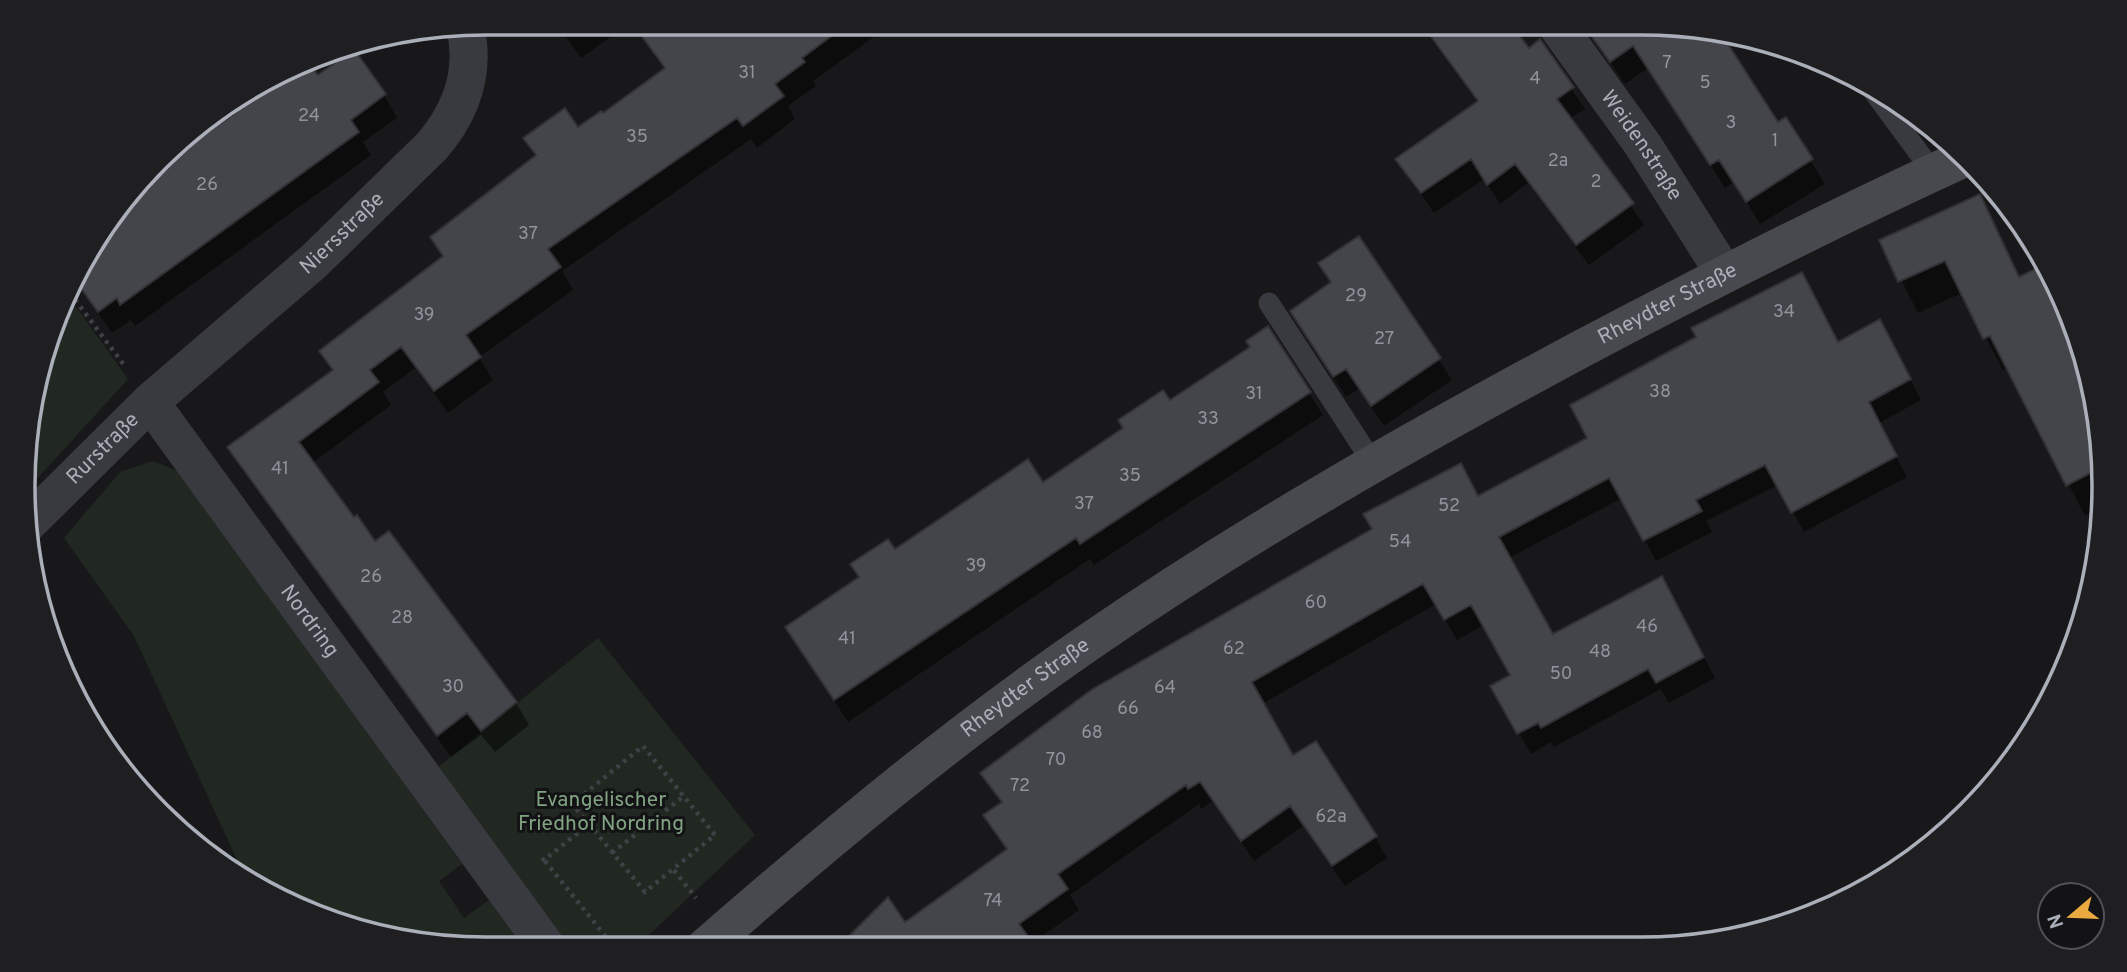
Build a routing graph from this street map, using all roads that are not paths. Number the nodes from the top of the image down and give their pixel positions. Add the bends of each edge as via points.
1 (1564, 35) edge
2 (466, 36) edge
3 (1885, 106) edge
4 (1955, 163) edge
5 (1933, 173) junction
6 (1724, 273) junction
7 (1269, 303) dead end
8 (150, 402) junction
9 (1373, 463) junction
10 (36, 515) edge
11 (539, 937) edge
12 (717, 937) edge

1 - 6 street, Weidenstraße via 1643,145
2 - 8 street, Niersstraße via 465,90 439,138 313,262
3 - 5 lane
4 - 5 main road, Rheydter Straße
5 - 6 main road, Rheydter Straße
6 - 9 main road, Rheydter Straße
7 - 9 lane
8 - 10 street, Rurstraße
8 - 11 street, Nordring
9 - 12 main road, Rheydter Straße via 1154,598 1054,667 904,780

